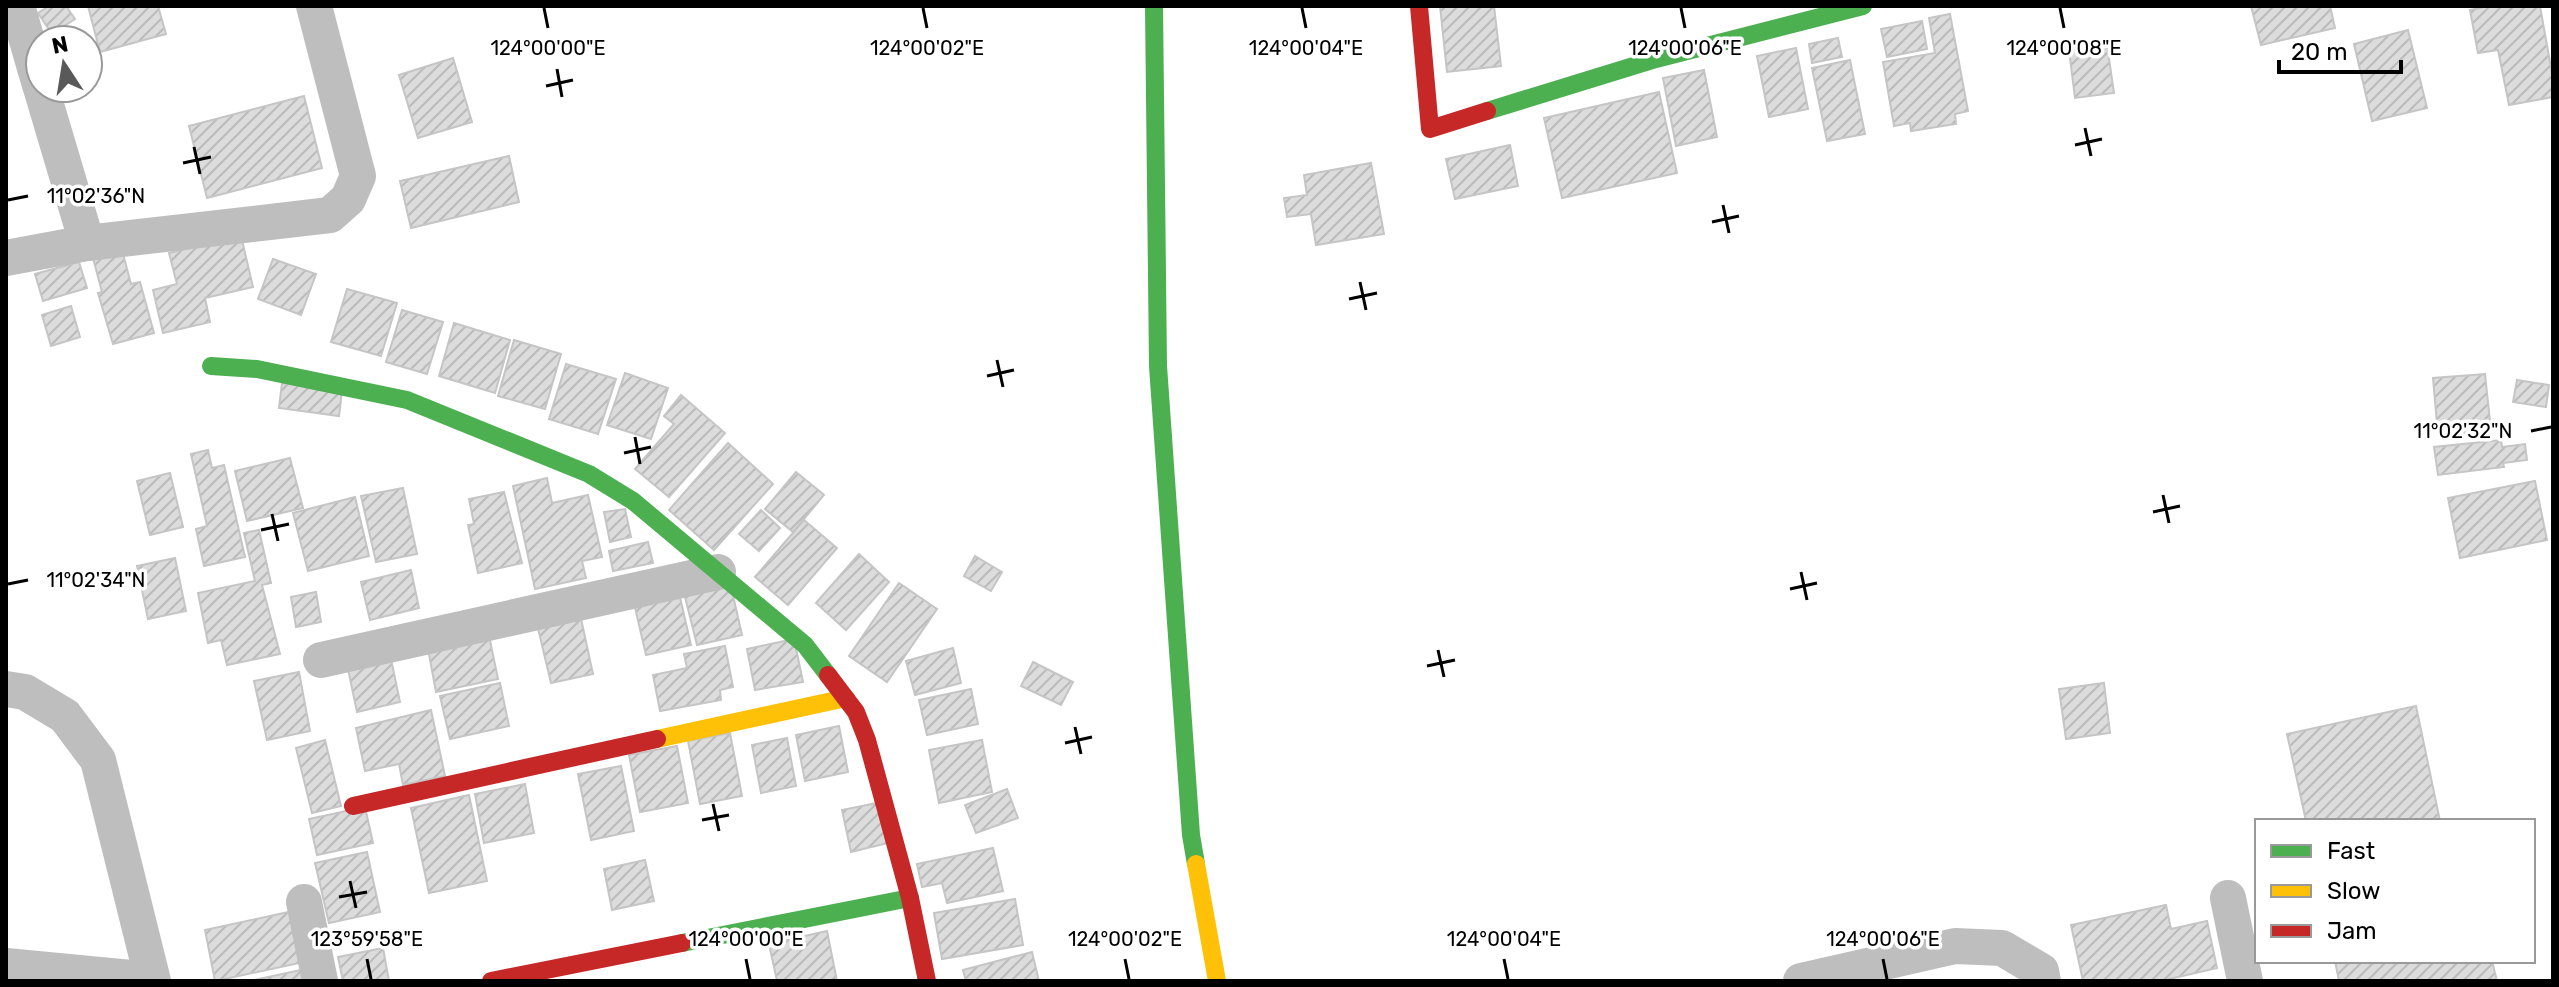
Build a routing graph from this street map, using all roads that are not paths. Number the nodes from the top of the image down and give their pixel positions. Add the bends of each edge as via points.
1 (17, 6) edge
2 (314, 6) edge
3 (1154, 6) edge
4 (1419, 6) edge
5 (1863, 6) edge
6 (24, 31) edge
7 (45, 104) edge
8 (87, 243) junction
9 (6, 258) edge
10 (211, 366) dead end
11 (718, 572) junction
12 (321, 660) dead end
13 (6, 689) edge
14 (846, 698) junction
15 (353, 806) dead end
16 (910, 898) junction
17 (2228, 898) dead end
18 (304, 902) dead end
19 (6, 966) edge
20 (153, 981) edge
21 (320, 981) edge
22 (491, 981) edge
23 (927, 981) edge
24 (1217, 981) edge
25 (1801, 981) edge
26 (2043, 981) edge
27 (2245, 981) edge

1 - 6 street
2 - 8 street via 358,176 348,199 330,215
3 - 24 street via 1158,366 1176,649 1191,835
4 - 5 street via 1430,129 1656,59
7 - 8 street
8 - 9 street
10 - 11 street via 269,371 407,400 589,474 633,501
11 - 12 street
11 - 14 street via 805,645
13 - 20 street via 25,692 65,716 98,760
14 - 15 street
14 - 16 street via 867,740
16 - 22 street
16 - 23 street
17 - 27 street
18 - 21 street
19 - 20 street
25 - 26 street via 1955,946 2002,948 2041,971

